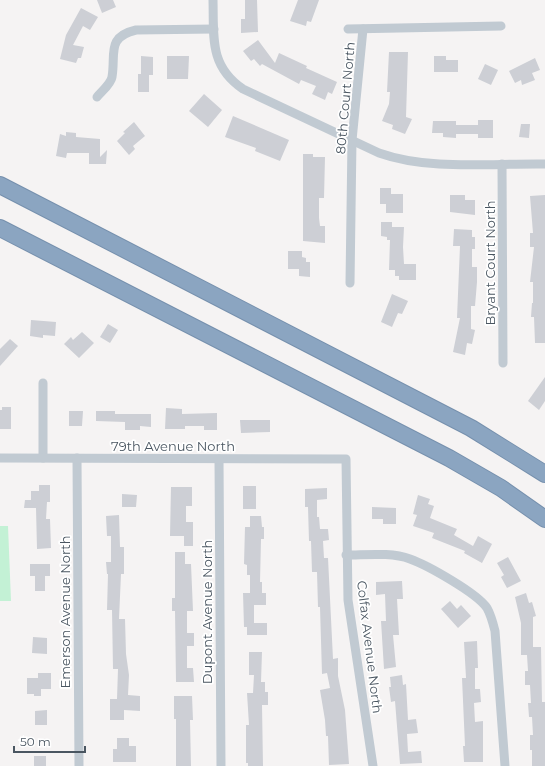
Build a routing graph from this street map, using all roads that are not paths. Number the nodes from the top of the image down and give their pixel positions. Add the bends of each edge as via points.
1 (213, 0) edge
2 (501, 26) dead end
3 (214, 29) junction
4 (348, 29) dead end
5 (364, 29) junction
6 (97, 97) dead end
7 (352, 140) junction
8 (502, 164) junction
9 (545, 164) edge
10 (0, 185) edge
11 (0, 228) edge
12 (350, 283) dead end
13 (503, 363) dead end
14 (43, 383) dead end
15 (0, 458) edge
16 (43, 458) junction
17 (77, 458) junction
18 (220, 459) junction
19 (346, 459) joint
20 (545, 474) edge
21 (545, 519) edge
22 (346, 555) junction
23 (79, 766) edge
24 (221, 766) edge
25 (373, 766) edge
26 (505, 766) edge

1 - 3 street
2 - 5 street, 80th Court North
3 - 6 street via 127,32 114,46 112,79
3 - 7 street via 216,56 232,81
4 - 5 street
5 - 7 street, 80th Court North
7 - 8 street via 379,153 410,162
7 - 12 street, 80th Court North
8 - 9 street
8 - 13 street, Bryant Court North
10 - 20 highway via 471,428
11 - 21 highway via 449,458 500,488
14 - 16 street
15 - 16 street, 79th Avenue North
16 - 17 street, 79th Avenue North
17 - 18 street, 79th Avenue North
17 - 23 street, Emerson Avenue North
18 - 19 street, 79th Avenue North
18 - 24 street, Dupont Avenue North
19 - 22 street, Colfax Avenue North
22 - 25 street, Colfax Avenue North via 353,643
22 - 26 street via 410,559 469,591 487,608 495,631

